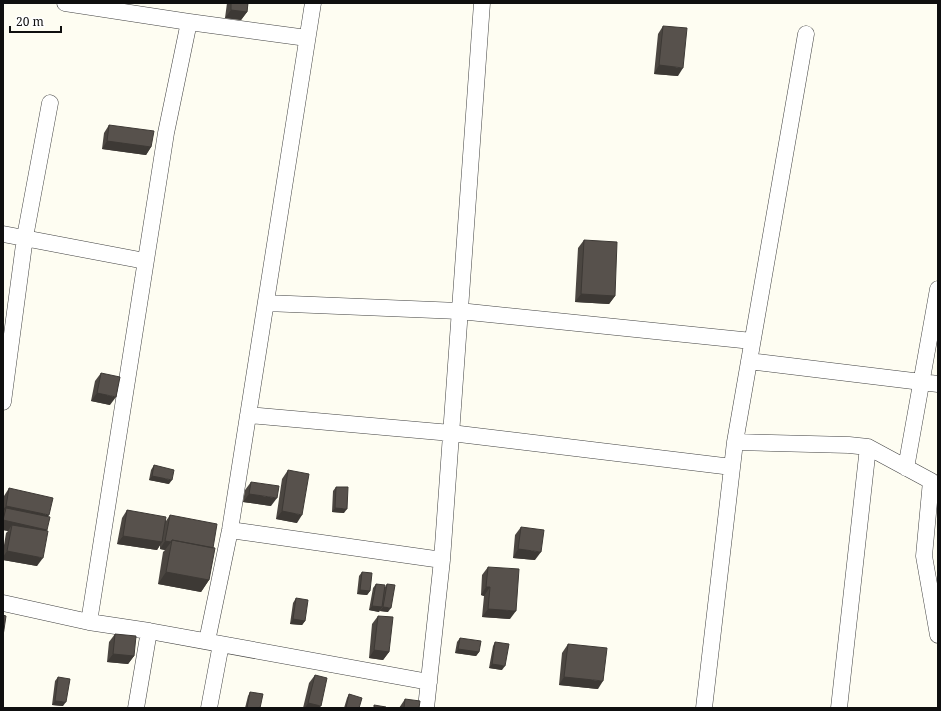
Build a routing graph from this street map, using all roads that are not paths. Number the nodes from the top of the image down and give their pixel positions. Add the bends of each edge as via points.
1 (65, 3) edge
2 (313, 3) edge
3 (482, 3) edge
4 (189, 22) junction
5 (806, 34) dead end
6 (307, 38) junction
7 (50, 103) dead end
8 (3, 234) edge
9 (25, 237) junction
10 (145, 261) junction
11 (938, 289) edge
12 (266, 303) junction
13 (459, 311) junction
14 (752, 341) junction
15 (749, 361) junction
16 (922, 382) junction
17 (938, 384) edge
18 (3, 402) edge
19 (248, 415) junction
20 (451, 433) junction
21 (735, 442) junction
22 (868, 447) junction
23 (732, 466) junction
24 (906, 468) junction
25 (230, 530) junction
26 (442, 560) junction
27 (3, 603) edge
28 (89, 622) junction
29 (149, 631) junction
30 (938, 635) edge
31 (214, 643) junction
32 (429, 682) junction
33 (136, 708) edge
34 (209, 708) edge
35 (426, 708) edge
36 (704, 708) edge
37 (840, 708) edge

1 - 4 street
2 - 6 street
3 - 13 street
4 - 6 street
4 - 10 street via 166,133
5 - 14 street
6 - 12 street
7 - 9 street
8 - 9 street
9 - 10 street
9 - 18 street
10 - 28 street
11 - 16 street
12 - 13 street
12 - 19 street
13 - 14 street
13 - 20 street
14 - 15 street
15 - 16 street
15 - 21 street
16 - 17 street
16 - 24 street
19 - 20 street
19 - 25 street
20 - 23 street
20 - 26 street
21 - 22 street
21 - 23 street
22 - 24 street
22 - 37 street
23 - 36 street
24 - 30 street via 931,481 924,556
25 - 26 street
25 - 31 street
26 - 32 street
27 - 28 street
28 - 29 street
29 - 31 street
29 - 33 street
31 - 32 street
31 - 34 street
32 - 35 street

